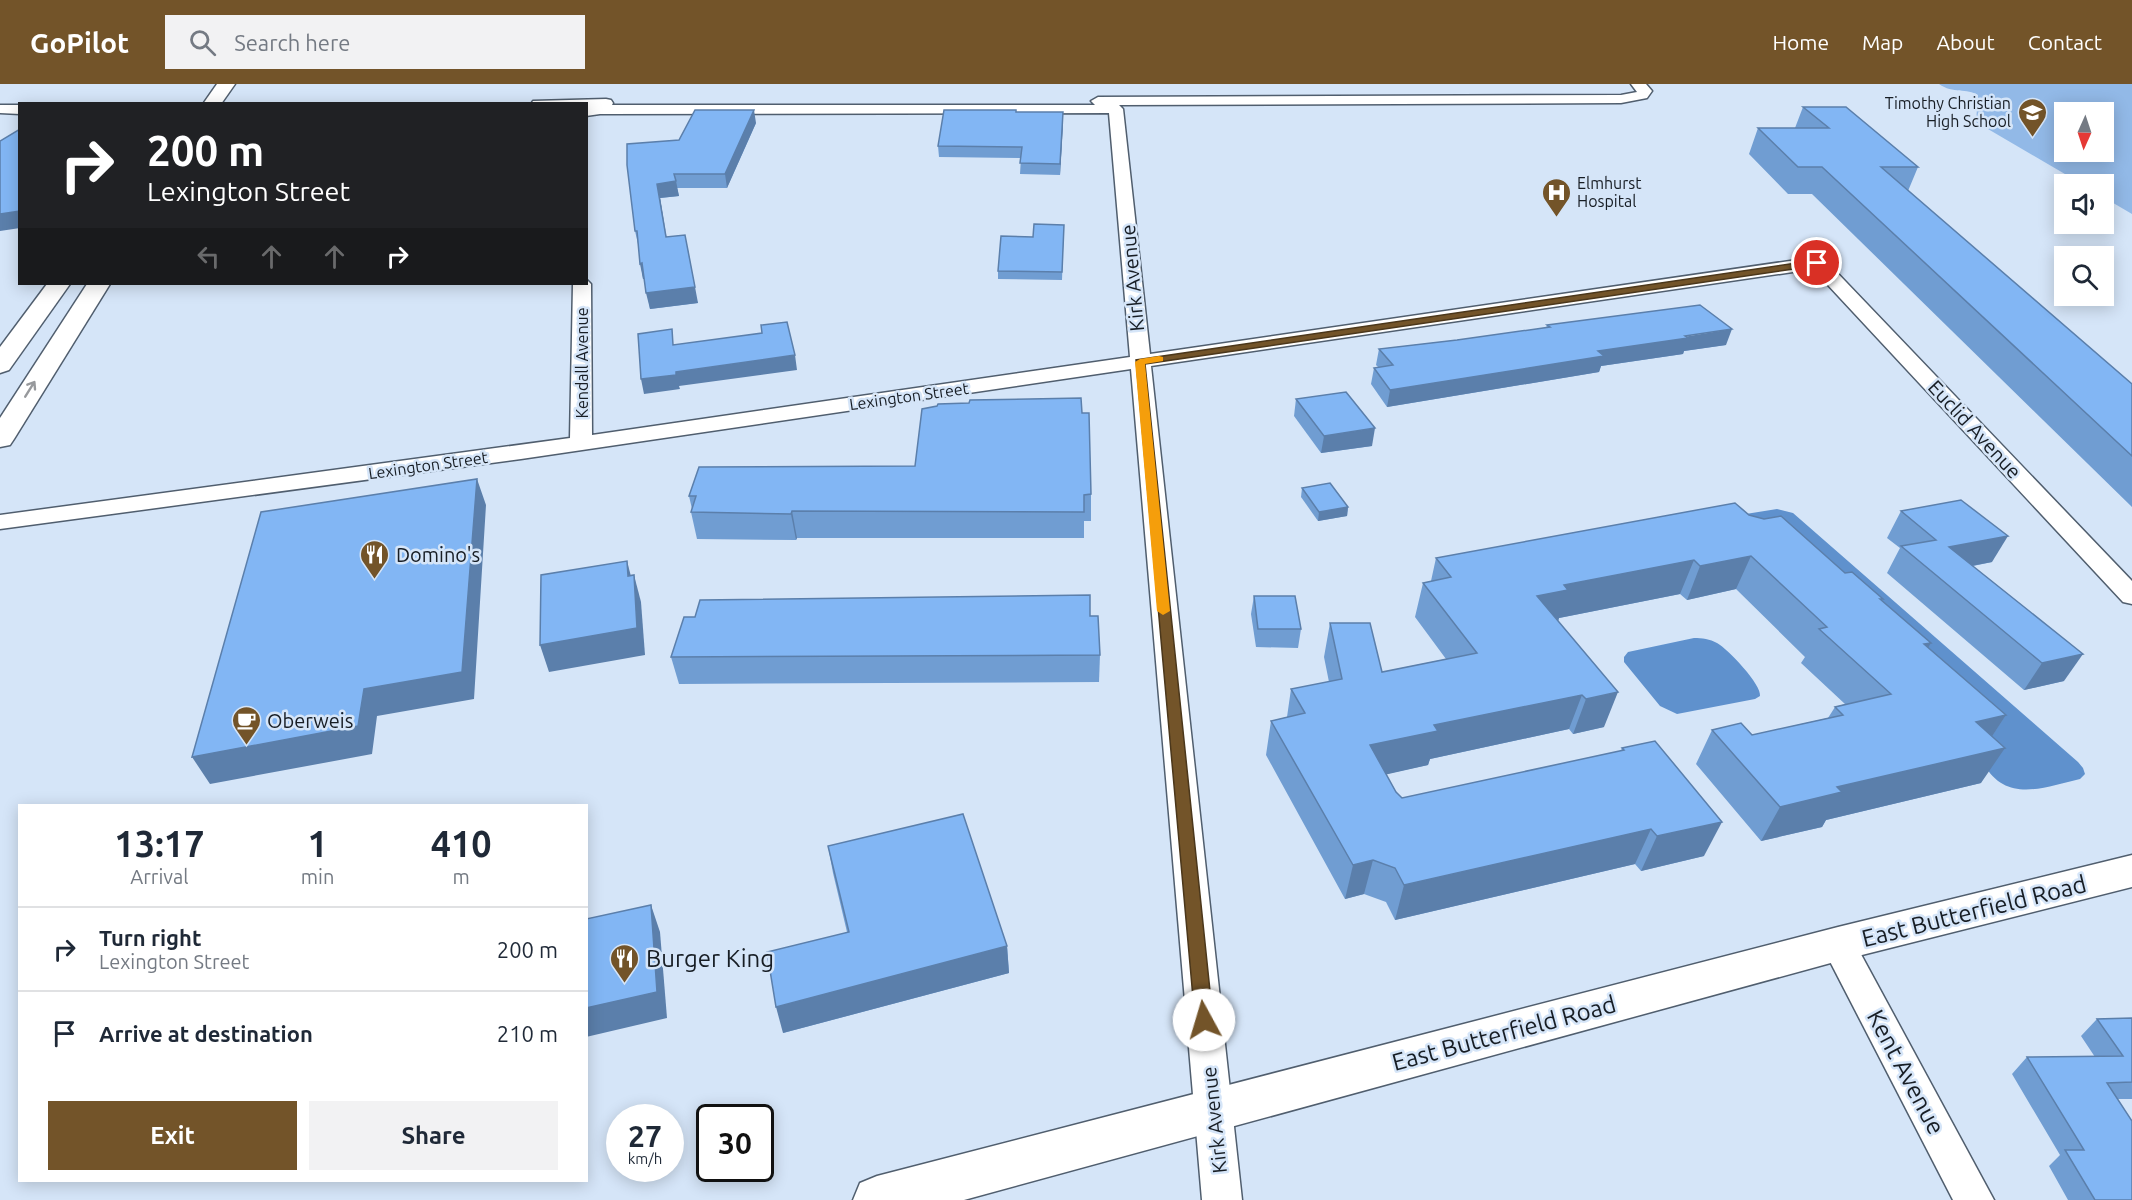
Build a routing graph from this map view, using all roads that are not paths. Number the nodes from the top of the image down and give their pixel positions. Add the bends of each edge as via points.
1 (226, 84) edge
2 (1640, 90) edge
3 (213, 102) edge
4 (588, 104) edge
5 (0, 109) edge
6 (18, 110) edge
7 (588, 112) edge
8 (1817, 263) joint
9 (57, 285) edge
10 (97, 285) edge
11 (582, 285) edge
12 (1140, 362) junction
13 (0, 365) edge
14 (0, 439) edge
15 (581, 443) junction
16 (0, 522) edge
17 (2132, 596) edge
18 (2132, 872) edge
19 (1838, 944) junction
20 (1212, 1111) junction
21 (877, 1200) edge
22 (1222, 1200) edge
23 (1974, 1200) edge

1 - 3 main road
2 - 4 street via 1621,99
5 - 6 street
7 - 12 street, Kirk Avenue via 1116,109
8 - 12 street, Lexington Street
8 - 17 street, Euclid Avenue
9 - 13 main road
14 -> 10 main road
11 - 15 street, Kendall Avenue
12 - 15 street, Lexington Street
12 - 20 street, Kirk Avenue
15 - 16 street, Lexington Street
18 - 19 main road, East Butterfield Road
19 - 20 main road, East Butterfield Road
19 - 23 street, Kent Avenue
20 - 21 main road, East Butterfield Road
20 - 22 street, Kirk Avenue

